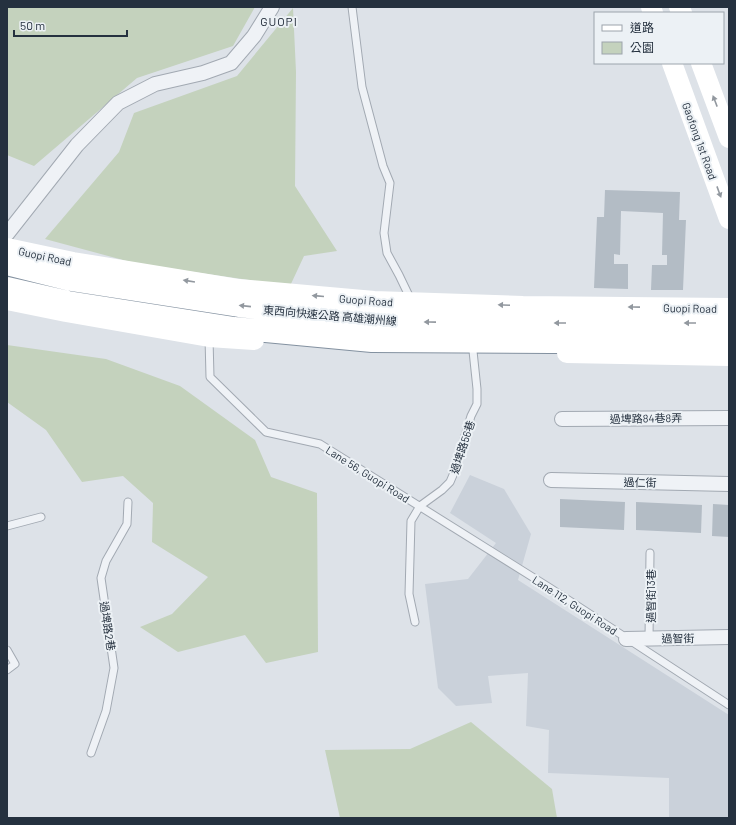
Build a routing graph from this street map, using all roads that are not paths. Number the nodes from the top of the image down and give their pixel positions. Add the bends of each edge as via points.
1 (272, 7) edge
2 (352, 7) edge
3 (672, 64) edge
4 (701, 64) edge
5 (729, 138) edge
6 (729, 219) edge
7 (7, 234) edge
8 (7, 248) edge
9 (7, 264) edge
10 (7, 288) edge
11 (7, 300) edge
12 (412, 302) junction
13 (729, 308) edge
14 (729, 323) edge
15 (209, 337) junction
16 (729, 342) edge
17 (473, 351) junction
18 (729, 356) edge
19 (729, 418) edge
20 (562, 419) dead end
21 (551, 480) dead end
22 (729, 484) edge
23 (128, 502) dead end
24 (420, 506) junction
25 (41, 517) dead end
26 (7, 526) edge
27 (650, 553) dead end
28 (415, 622) dead end
29 (729, 637) edge
30 (626, 639) junction
31 (650, 639) junction
32 (7, 650) edge
33 (7, 670) edge
34 (729, 706) edge
35 (91, 753) dead end

1 - 7 street via 254,36 231,63 203,74 155,84 118,103 77,145
2 - 12 lane via 362,87 390,183 384,233 387,253
3 -> 6 main road, Gaofong 1st Road
5 -> 4 main road
12 -> 8 main road, Guopi Road via 239,290 73,262
14 -> 9 highway, 東西向快速公路 高雄潮州線 via 373,321 238,306 93,284
10 - 16 highway, 東西向快速公路 高雄潮州線 via 68,302 234,328 372,341
11 - 15 main road
13 -> 12 main road, Guopi Road
15 - 17 main road via 370,349
15 - 24 lane, Lane 56, Guopi Road via 210,377 266,432 320,444
17 - 18 main road
17 - 24 lane, 過埤路56巷 via 477,404 453,475 442,490
19 - 20 street, 過埤路84巷8弄
21 - 22 street, 過仁街
23 - 35 lane, 過埤路2巷 via 127,524 106,561 102,578 114,668 106,711
24 - 28 lane, 過埤路56巷 via 411,521 410,535 409,594
24 - 30 lane, Lane 112, Guopi Road
25 - 26 lane
27 - 31 lane, 過智街13巷
29 - 31 street, 過智街
30 - 31 street, 過智街
30 - 34 lane, Lane 112, Guopi Road
32 - 33 lane via 15,664

